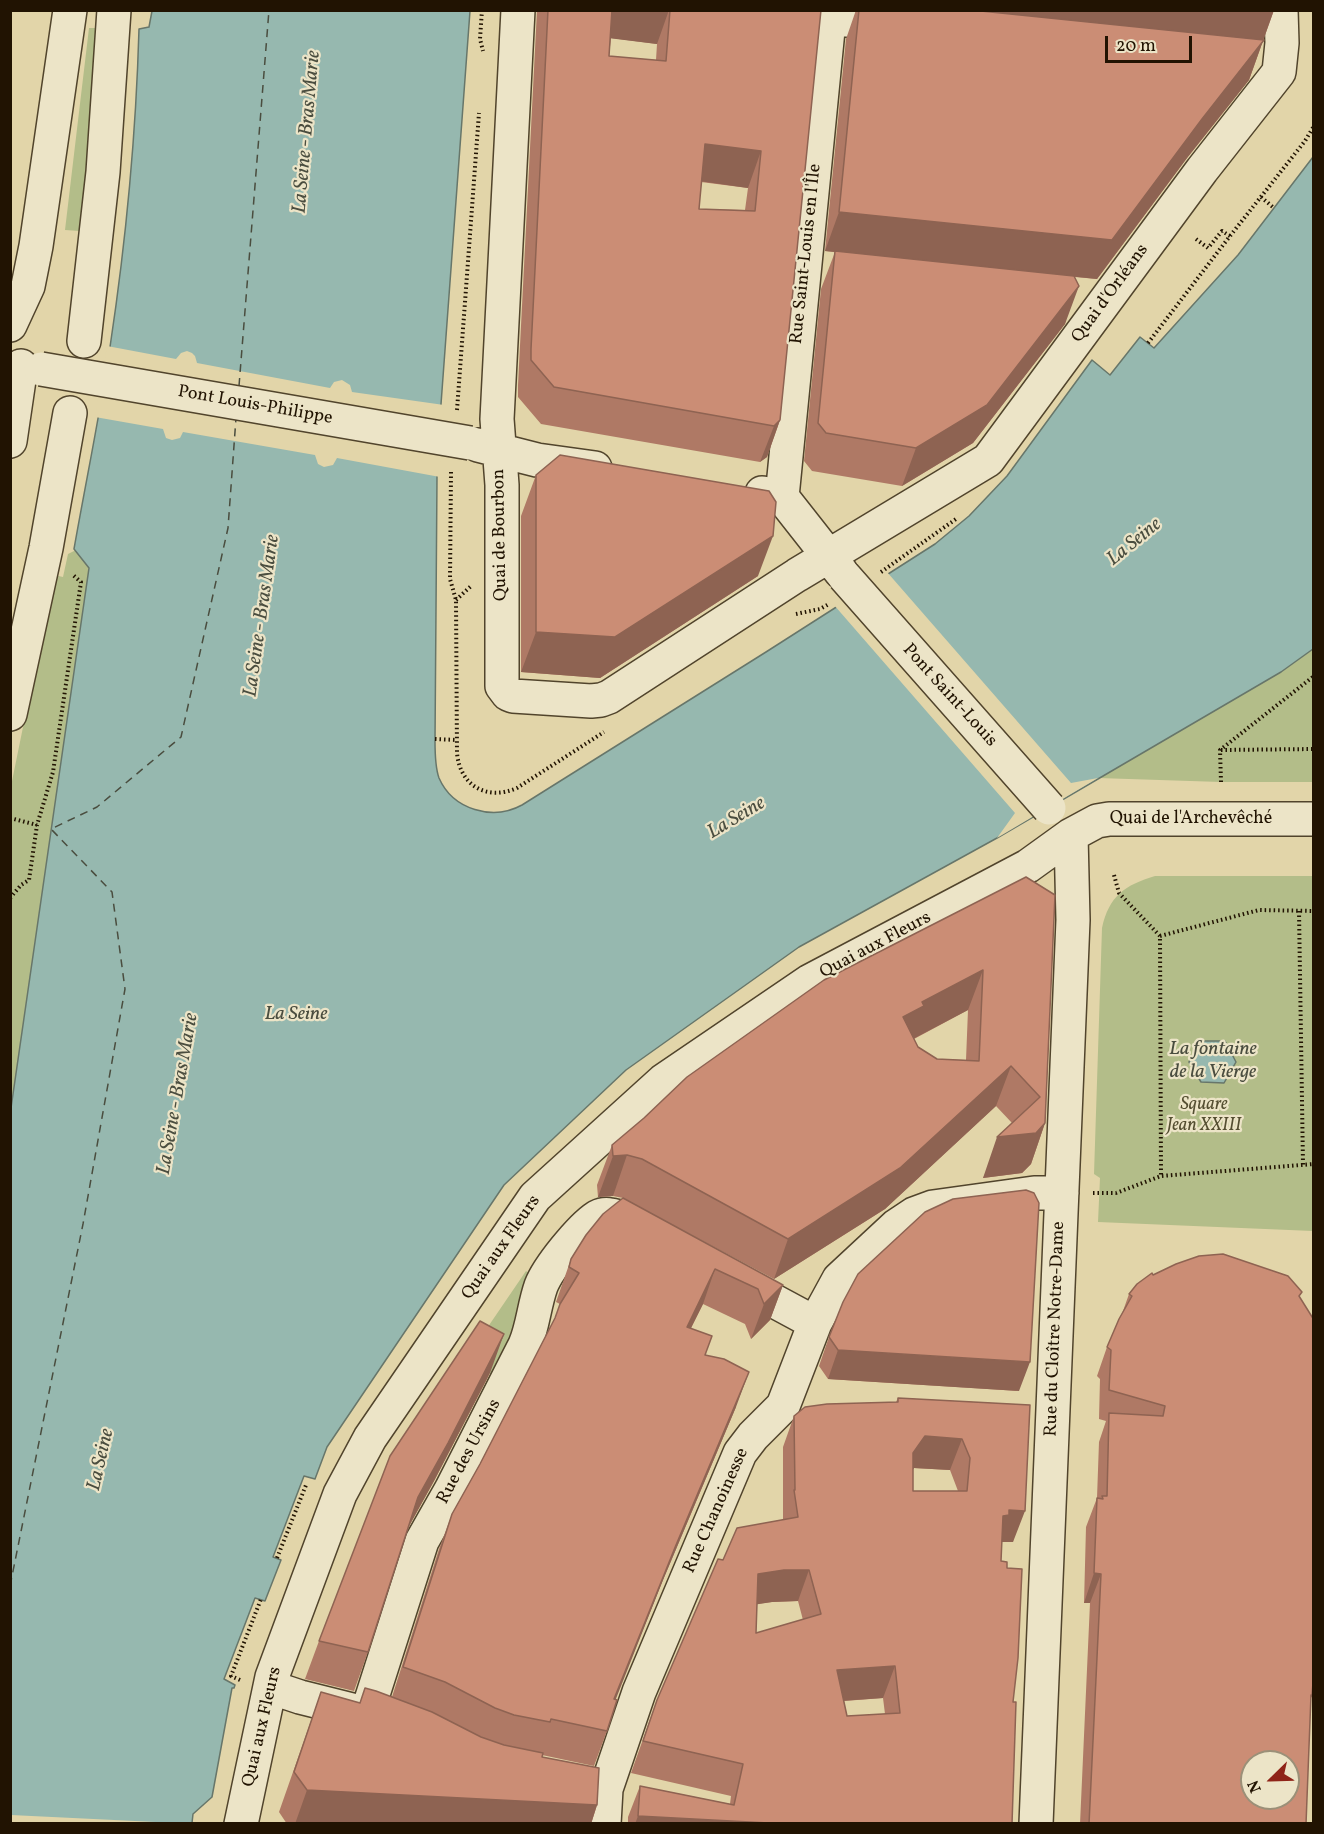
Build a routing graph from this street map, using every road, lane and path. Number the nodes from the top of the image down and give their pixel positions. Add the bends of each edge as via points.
1 (70, 10) edge
2 (114, 10) edge
3 (518, 10) edge
4 (748, 10) edge
5 (1281, 10) edge
6 (830, 14) edge
7 (927, 28) edge
8 (1314, 126) edge
9 (1261, 198) junction
10 (1274, 208) dead end
11 (1230, 236) junction
12 (1196, 239) dead end
13 (1069, 296) edge
14 (1100, 308) junction
15 (10, 325) edge
16 (84, 341) dead end
17 (1148, 343) dead end
18 (24, 366) edge
19 (70, 413) dead end
20 (10, 441) edge
21 (485, 447) junction
22 (618, 472) edge
23 (735, 489) edge
24 (782, 496) junction
25 (451, 502) dead end
26 (459, 503) dead end
27 (964, 513) dead end
28 (879, 573) dead end
29 (472, 578) dead end
30 (834, 578) junction
31 (456, 600) dead end
32 (787, 620) dead end
33 (1314, 676) edge
34 (10, 714) edge
35 (435, 739) dead end
36 (457, 740) dead end
37 (1314, 749) edge
38 (1220, 750) junction
39 (1221, 782) dead end
40 (10, 818) edge
41 (1314, 819) edge
42 (38, 825) dead end
43 (1071, 835) junction
44 (1114, 875) dead end
45 (21, 885) dead end
46 (10, 898) edge
47 (1299, 911) junction
48 (1314, 911) edge
49 (1160, 936) junction
50 (1314, 1164) edge
51 (1303, 1165) junction
52 (1161, 1176) junction
53 (1062, 1193) junction
54 (669, 1244) edge
55 (710, 1266) edge
56 (815, 1323) junction
57 (783, 1406) junction
58 (815, 1407) edge
59 (306, 1485) dead end
60 (277, 1558) dead end
61 (261, 1599) dead end
62 (255, 1684) junction
63 (572, 1782) edge
64 (606, 1789) junction
65 (241, 1824) edge
66 (604, 1824) edge
67 (1036, 1824) edge

1 - 15 street via 36,246 28,286
2 - 16 street via 103,172
3 - 21 street, Quai de Bourbon via 497,419
4 - 6 street
5 - 14 street, Quai d'Orléans via 1269,62 1279,72
6 - 7 street
6 - 24 street, Rue Saint-Louis en l'Île via 820,270
8 - 9 path
9 - 10 path
9 - 11 path
11 - 12 path via 1222,231 1208,248
11 - 17 path
13 - 14 street via 1081,297
14 - 30 street, Quai d'Orléans via 988,459 874,529
18 - 20 street
18 - 21 street, Pont Louis-Philippe, bridge
19 - 34 street
21 - 22 street, Pont Louis-Philippe via 537,460
21 - 30 street, Quai de Bourbon via 502,485 502,681 510,695 601,700 797,574
23 - 24 street
24 - 30 street, Pont Saint-Louis
25 - 26 path
27 - 28 path
29 - 31 path via 472,586
30 - 32 path via 820,609
30 - 43 street, Pont Saint-Louis, bridge
33 - 38 path
35 - 36 path
37 - 38 path
38 - 39 path
40 - 42 path
41 - 43 street, Quai de l'Archevêché via 1109,819
43 - 53 street, Rue du Cloître Notre-Dame via 1074,920
43 - 62 street, Quai aux Fleurs via 1028,866 786,996 663,1081 536,1197 353,1467
44 - 49 path via 1119,892
45 - 46 path
47 - 48 path
47 - 49 path via 1259,910
47 - 51 path
49 - 52 path
50 - 51 path
51 - 52 path
52 - 53 path via 1116,1193
53 - 56 street, Rue Chanoinesse via 1034,1193 933,1207 914,1214 839,1279
53 - 67 street, Rue du Cloître Notre-Dame via 1039,1418
54 - 62 street, Rue des Ursins via 618,1216 600,1215 566,1248 542,1284 525,1345 422,1541 381,1719
55 - 56 street
56 - 57 street, Rue Chanoinesse
57 - 58 street
57 - 64 street, Rue Chanoinesse via 740,1453 639,1692
59 - 60 path
61 - 62 path via 231,1676
62 - 65 street, Quai aux Fleurs
63 - 64 street
64 - 66 street, Rue Chanoinesse

